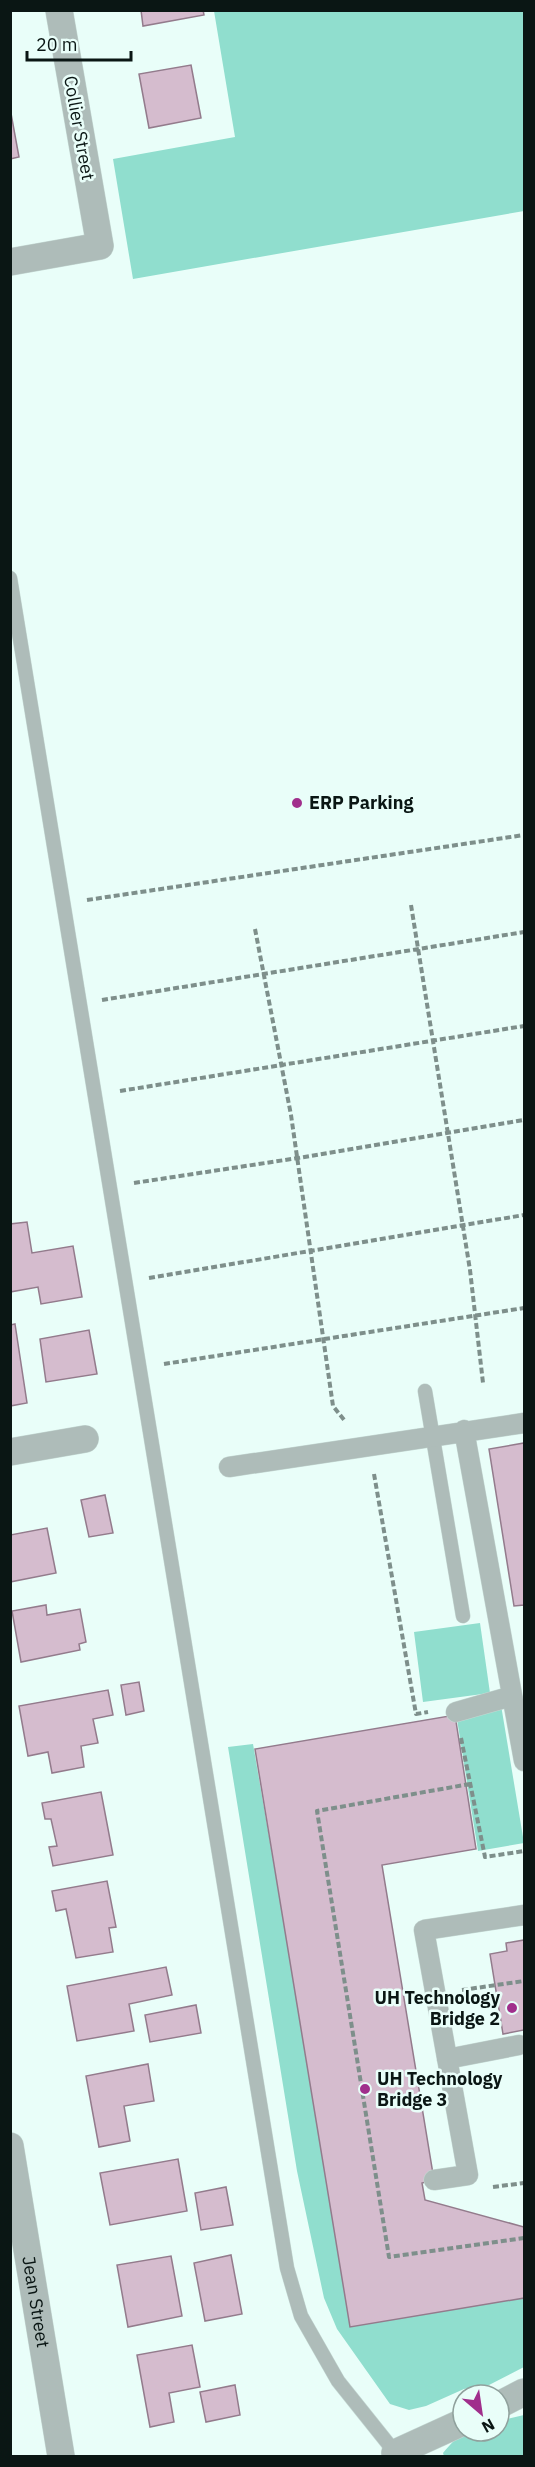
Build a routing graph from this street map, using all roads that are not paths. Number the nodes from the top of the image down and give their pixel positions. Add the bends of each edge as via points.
1 (59, 10) edge
2 (10, 262) edge
3 (10, 578) edge
4 (425, 1391) dead end
5 (525, 1423) edge
6 (464, 1430) junction
7 (432, 1436) junction
8 (85, 1439) dead end
9 (10, 1452) edge
10 (229, 1467) dead end
11 (464, 1616) dead end
12 (516, 1663) edge
13 (512, 1696) junction
14 (456, 1713) road end
15 (525, 1761) edge
16 (525, 1915) edge
17 (519, 2045) dead end
18 (447, 2059) junction
19 (10, 2146) edge
20 (434, 2180) dead end
21 (525, 2392) edge
22 (511, 2399) edge
23 (451, 2428) edge
24 (396, 2455) edge
25 (61, 2457) edge

1 - 2 street, Collier Street via 100,246
3 - 24 lane via 287,2268 301,2316 338,2381
4 - 7 lane
5 - 6 street
6 - 7 street
6 - 12 street
7 - 10 street
7 - 11 lane
8 - 9 street
12 - 13 street
13 - 14 street
13 - 15 street
16 - 18 street via 424,1930
17 - 18 street
18 - 20 street via 468,2175
19 - 25 street, Jean Street
21 - 22 street
23 - 24 street

